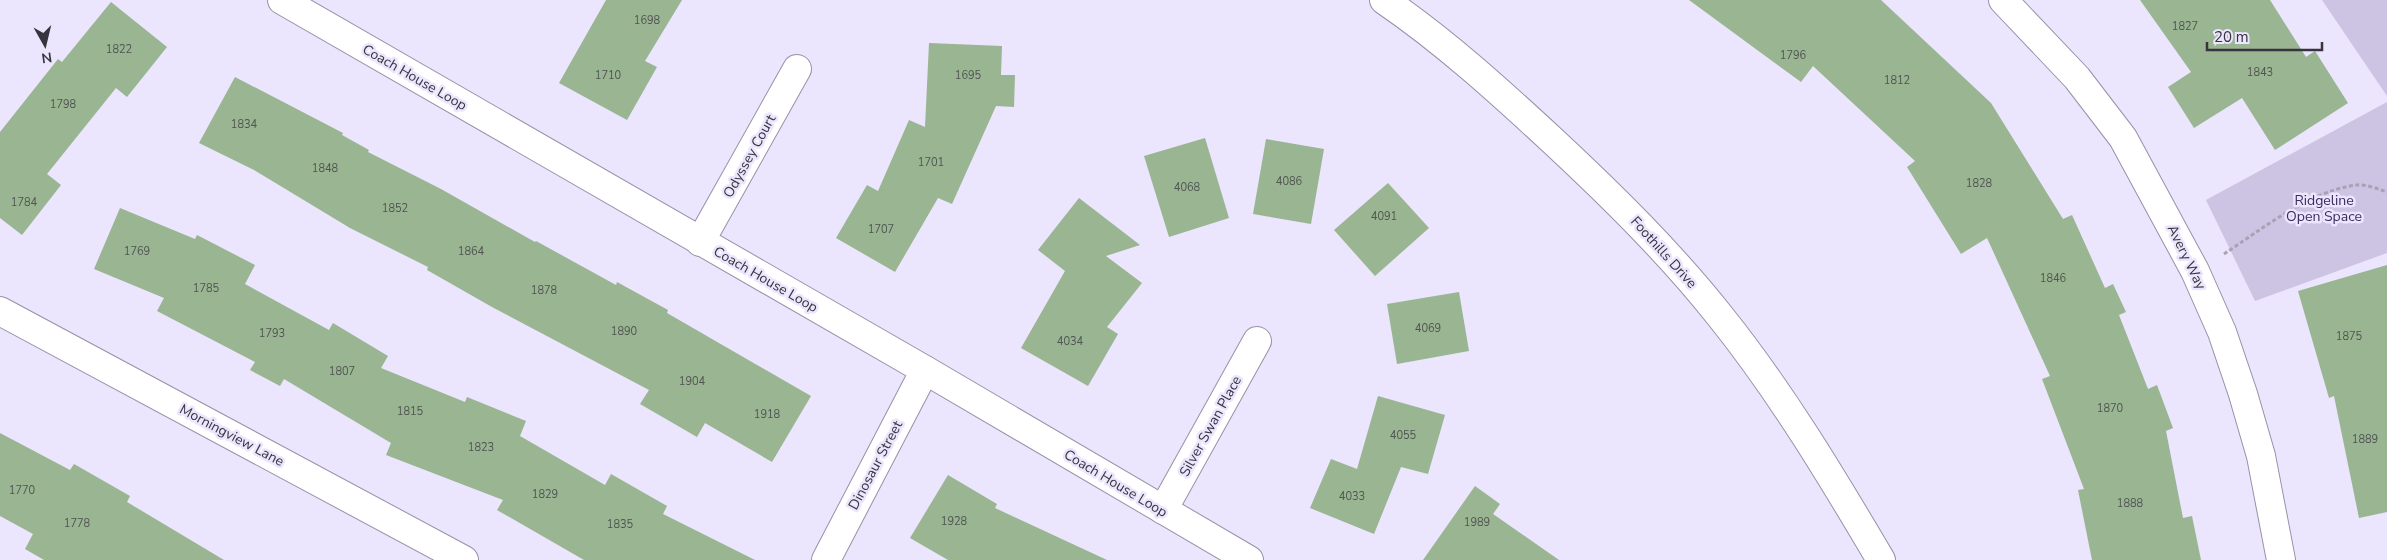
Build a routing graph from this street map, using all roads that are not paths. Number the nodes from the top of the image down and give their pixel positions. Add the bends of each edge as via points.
1 (282, 0) edge
2 (1384, 0) edge
3 (2003, 0) edge
4 (797, 69) dead end
5 (700, 242) junction
6 (0, 311) edge
7 (1257, 341) dead end
8 (925, 370) junction
9 (1162, 510) junction
10 (464, 560) edge
11 (826, 560) edge
12 (1249, 560) edge
13 (1881, 560) edge
14 (2281, 560) edge

1 - 5 street, Coach House Loop
2 - 13 street, Foothills Drive via 1503,94 1651,235 1721,317 1786,407
3 - 14 street, Avery Way via 2078,78 2122,138 2196,272 2222,332 2243,394 2260,456
4 - 5 street, Odyssey Court
5 - 8 street, Coach House Loop
6 - 10 street, Morningview Lane
7 - 9 street, Silver Swan Place
8 - 9 street, Coach House Loop
8 - 11 street, Dinosaur Street
9 - 12 street, Coach House Loop

